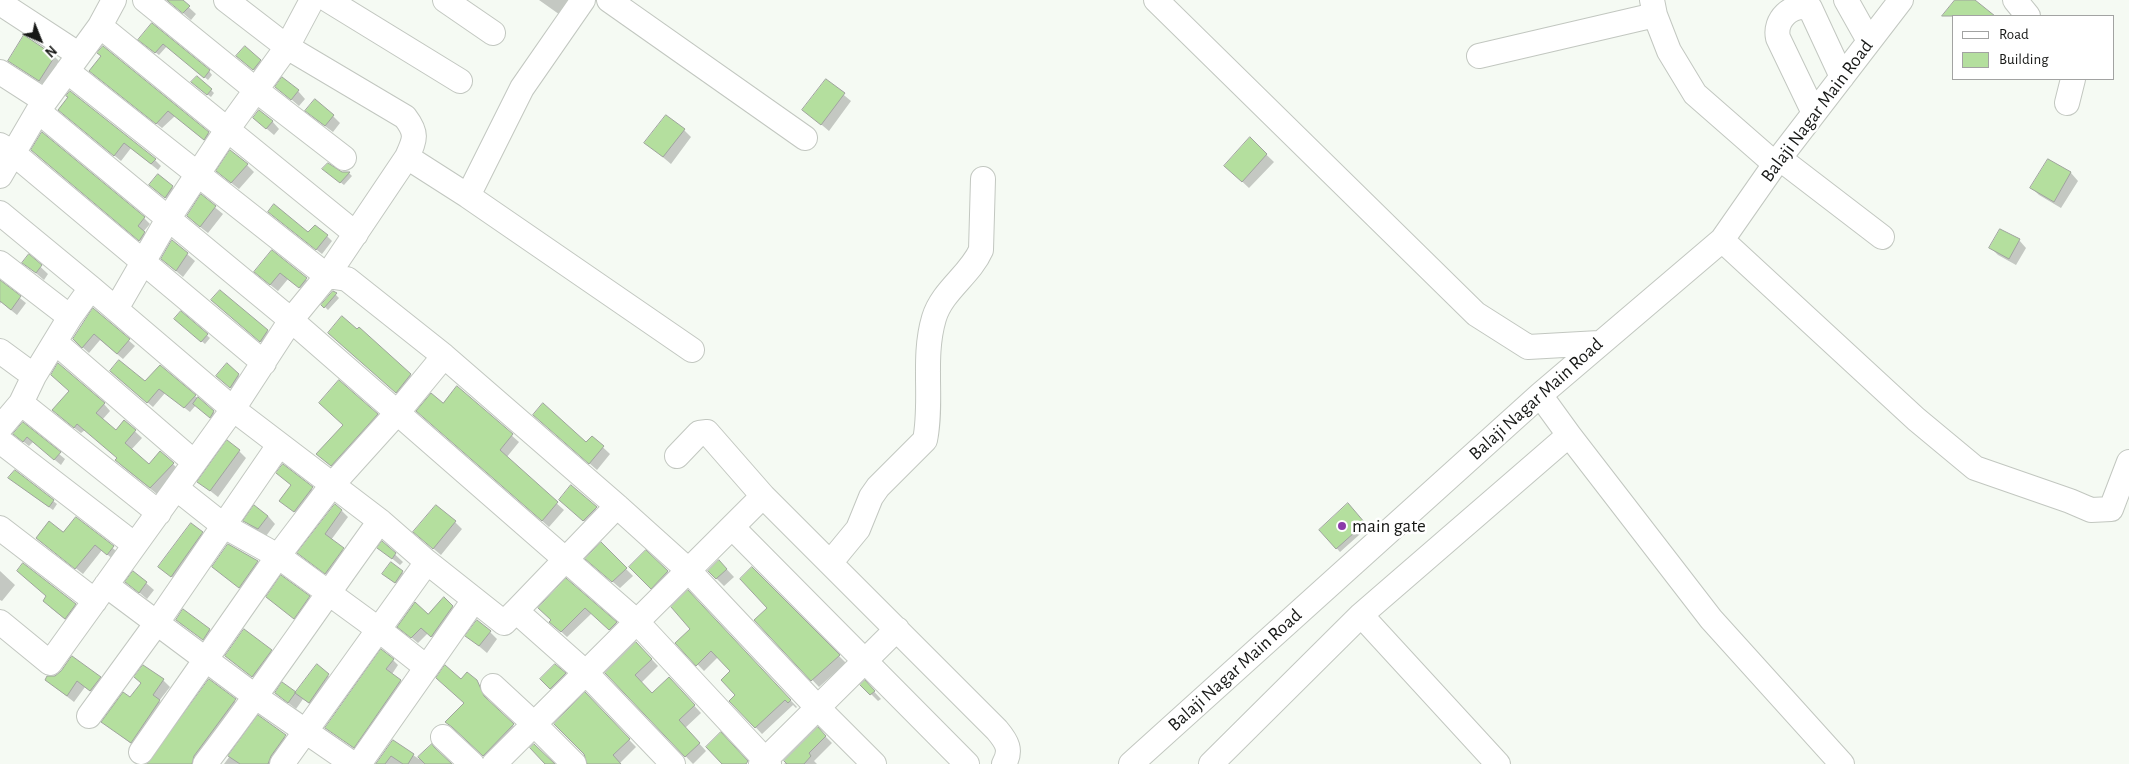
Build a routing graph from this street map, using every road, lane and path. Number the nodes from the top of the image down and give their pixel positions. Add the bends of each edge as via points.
1 (145, 0) edge
2 (226, 0) edge
3 (312, 0) edge
4 (328, 0) edge
5 (446, 0) edge
6 (583, 0) edge
7 (609, 0) edge
8 (1156, 0) edge
9 (1846, 0) edge
10 (2015, 0) edge
11 (111, 1) edge
12 (0, 3) edge
13 (1896, 3) edge
14 (1654, 7) edge
15 (2027, 15) edge
16 (100, 26) junction
17 (493, 33) dead end
18 (1869, 41) junction
19 (287, 47) junction
20 (1479, 56) dead end
21 (72, 63) junction
22 (0, 72) edge
23 (1842, 77) junction
24 (2073, 80) edge
25 (460, 82) dead end
26 (256, 90) junction
27 (2067, 102) dead end
28 (42, 106) junction
29 (1814, 113) junction
30 (227, 130) junction
31 (805, 138) dead end
32 (6, 149) edge
33 (407, 157) junction
34 (344, 158) dead end
35 (1777, 161) junction
36 (198, 175) junction
37 (0, 176) edge
38 (983, 179) dead end
39 (468, 196) junction
40 (0, 213) edge
41 (168, 219) junction
42 (356, 234) junction
43 (1882, 237) dead end
44 (1722, 240) junction
45 (0, 263) edge
46 (143, 263) junction
47 (327, 276) junction
48 (91, 288) junction
49 (116, 309) junction
50 (70, 317) junction
51 (290, 320) junction
52 (55, 342) junction
53 (1599, 343) junction
54 (692, 350) dead end
55 (0, 351) edge
56 (444, 356) junction
57 (264, 363) junction
58 (34, 376) junction
59 (1540, 395) junction
60 (20, 403) junction
61 (232, 409) junction
62 (397, 412) junction
63 (0, 428) edge
64 (1569, 435) junction
65 (0, 441) edge
66 (280, 445) junction
67 (677, 456) dead end
68 (194, 462) junction
69 (2129, 462) edge
70 (332, 485) junction
71 (176, 488) junction
72 (763, 496) junction
73 (617, 506) junction
74 (2120, 506) edge
75 (159, 513) junction
76 (380, 521) junction
77 (224, 526) junction
78 (732, 527) junction
79 (0, 528) edge
80 (135, 545) junction
81 (278, 556) junction
82 (565, 559) junction
83 (427, 562) junction
84 (830, 563) junction
85 (688, 570) junction
86 (328, 592) junction
87 (101, 593) junction
88 (474, 600) junction
89 (516, 610) junction
90 (1361, 615) junction
91 (636, 621) junction
92 (0, 622) edge
93 (156, 624) junction
94 (378, 629) junction
95 (896, 630) junction
96 (206, 660) junction
97 (864, 662) junction
98 (426, 667) junction
99 (586, 673) junction
100 (493, 686) dead end
101 (256, 697) junction
102 (817, 707) junction
103 (89, 716) dead end
104 (533, 723) junction
105 (305, 732) junction
106 (443, 737) dead end
107 (141, 752) dead end
108 (1147, 759) edge
109 (765, 763) edge
110 (205, 764) edge
111 (282, 764) edge
112 (352, 764) edge
113 (359, 764) edge
114 (472, 764) edge
115 (494, 764) edge
116 (574, 764) edge
117 (673, 764) edge
118 (874, 764) edge
119 (967, 764) edge
120 (1004, 764) edge
121 (1211, 764) edge
122 (1498, 764) edge
123 (1842, 764) edge

1 - 26 street
2 - 19 street
3 - 19 street
4 - 25 street
5 - 17 street
6 - 39 street via 522,88
7 - 31 street
8 - 53 street via 1476,314 1528,346
9 - 18 street
10 - 15 street
11 - 16 street
12 - 21 street
13 - 18 street, Balaji Nagar Main Road
14 - 20 street
14 - 35 street via 1669,51 1695,94
16 - 21 street
16 - 30 street
18 - 23 street, Balaji Nagar Main Road
19 - 26 street
19 - 33 street via 405,117 415,137
21 - 28 street
21 - 36 street
22 - 28 street
23 - 29 street, Balaji Nagar Main Road
23 - 29 street via 1810,8 1802,6 1790,10 1779,21 1778,38
24 - 27 street
26 - 30 street
26 - 34 street
28 - 32 street
28 - 41 street
29 - 35 street, Balaji Nagar Main Road
30 - 36 street
30 - 42 street
32 - 37 street
32 - 46 street
33 - 39 street
33 - 42 street
35 - 43 street
35 - 44 street, Balaji Nagar Main Road
36 - 41 street
36 - 47 street
38 - 84 street via 981,250 934,317 930,336 925,440 871,497 858,529
39 - 54 street
40 - 48 street
41 - 46 street
41 - 51 street
42 - 47 street
44 - 53 street, Balaji Nagar Main Road
44 - 74 street via 1916,419 1975,468 2091,510
45 - 50 street
46 - 49 street
46 - 57 street
47 - 51 street
47 - 56 street via 347,279
48 - 49 street
48 - 50 street
49 - 61 street
50 - 52 street
51 - 57 street
51 - 62 street
52 - 58 street
52 - 68 street
53 - 59 street, Balaji Nagar Main Road
55 - 58 street
56 - 62 street
56 - 73 street
57 - 61 street
58 - 60 street
59 - 64 street
59 - 108 street, Balaji Nagar Main Road
60 - 63 street
60 - 75 street
61 - 66 street
61 - 68 street
62 - 70 street
62 - 82 street
64 - 90 street
64 - 123 street via 1711,619
65 - 80 street
66 - 70 street
66 - 77 street
67 - 72 street via 699,433 706,432
68 - 71 street
69 - 74 street
70 - 76 street
70 - 81 street
71 - 75 street
71 - 77 street
72 - 78 street
72 - 84 street
73 - 82 street
73 - 85 street
75 - 80 street
76 - 83 street
76 - 86 street
77 - 81 street
77 - 93 street
78 - 85 street
78 - 97 street
79 - 87 street
80 - 87 street
81 - 86 street
81 - 96 street
82 - 89 street
82 - 91 street
83 - 88 street
83 - 94 street
84 - 95 street
85 - 91 street
85 - 102 street
86 - 94 street
86 - 101 street
87 - 92 street via 50,663
87 - 93 street
88 - 89 street via 504,622
88 - 98 street
89 - 99 street
90 - 121 street
90 - 122 street
91 - 99 street
91 - 109 street
93 - 96 street
93 - 103 street
94 - 98 street
94 - 105 street
95 - 97 street
95 - 120 street via 998,730 1007,743 1009,754
96 - 101 street
96 - 107 street
97 - 102 street
97 - 119 street
98 - 113 street
99 - 104 street
99 - 117 street
100 - 104 street
101 - 105 street
101 - 110 street
102 - 109 street
102 - 118 street
104 - 115 street
104 - 116 street
105 - 111 street
105 - 112 street
106 - 114 street

